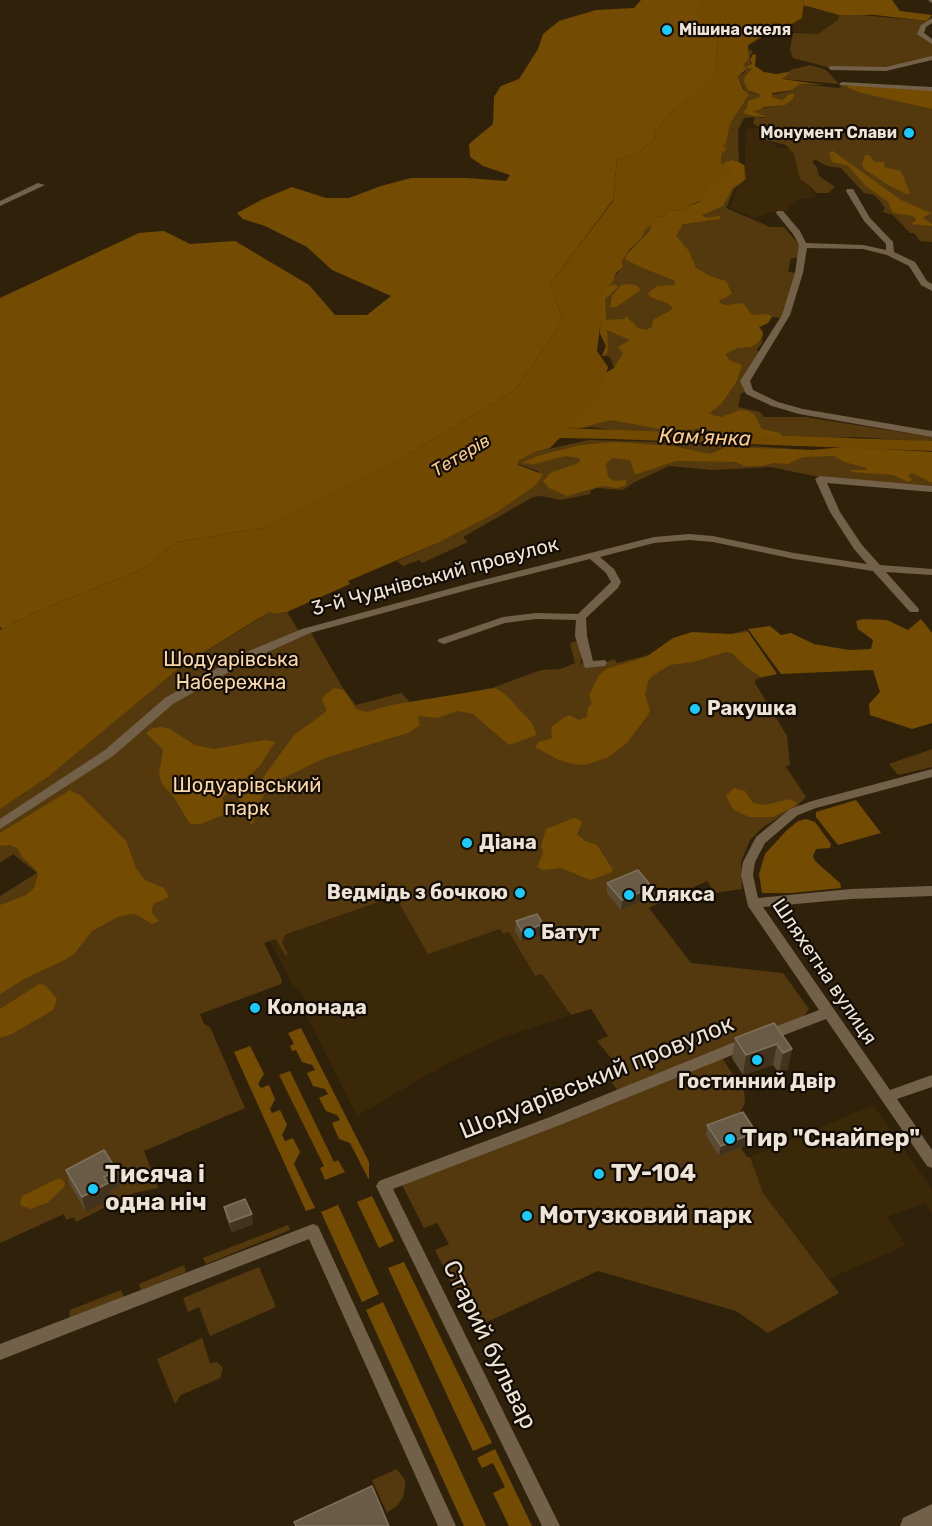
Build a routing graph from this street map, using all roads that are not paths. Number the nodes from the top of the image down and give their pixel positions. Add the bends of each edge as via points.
1 (932, 20) edge
2 (932, 42) edge
3 (932, 58) edge
4 (831, 68) dead end
5 (842, 84) dead end
6 (932, 89) edge
7 (41, 186) dead end
8 (850, 191) dead end
9 (0, 204) edge
10 (780, 213) dead end
11 (803, 244) junction
12 (890, 253) junction
13 (932, 288) edge
14 (932, 434) edge
15 (932, 489) edge
16 (592, 555) junction
17 (876, 568) junction
18 (932, 572) edge
19 (914, 610) dead end
20 (581, 617) junction
21 (442, 640) dead end
22 (601, 663) dead end
23 (932, 773) edge
24 (0, 825) edge
25 (932, 891) edge
26 (753, 903) junction
27 (827, 1013) junction
28 (932, 1081) edge
29 (886, 1097) junction
30 (932, 1162) edge
31 (384, 1186) joint
32 (0, 1352) edge
33 (932, 1515) edge
34 (447, 1526) edge
35 (551, 1526) edge
36 (911, 1526) edge

1 - 2 street via 920,34
3 - 4 street via 885,69
5 - 6 street
7 - 9 street
8 - 12 street via 867,219 890,244
10 - 11 street
11 - 12 street
11 - 14 street via 797,282 786,315 745,381 749,392 802,412
12 - 13 street via 912,264
15 - 17 street via 819,479 835,512
16 - 17 street, 3-й Чуднівський провулок via 654,540 694,537
16 - 20 street via 616,582
16 - 24 street, 3-й Чуднівський провулок via 314,629 278,643 169,701 109,753
17 - 18 street, 3-й Чуднівський провулок
17 - 19 street
20 - 21 street via 504,620
20 - 22 street via 581,636 589,665
23 - 26 street, Шляхетна вулиця via 802,807 771,829 754,849 749,862 747,875
25 - 26 street
26 - 27 street, Шляхетна вулиця
27 - 29 street, Шляхетна вулиця
27 - 31 street, Шодуарівський провулок
28 - 29 street
29 - 30 street, Шляхетна вулиця
31 - 35 street, Старий бульвар
32 - 34 street via 313,1231
33 - 36 street

